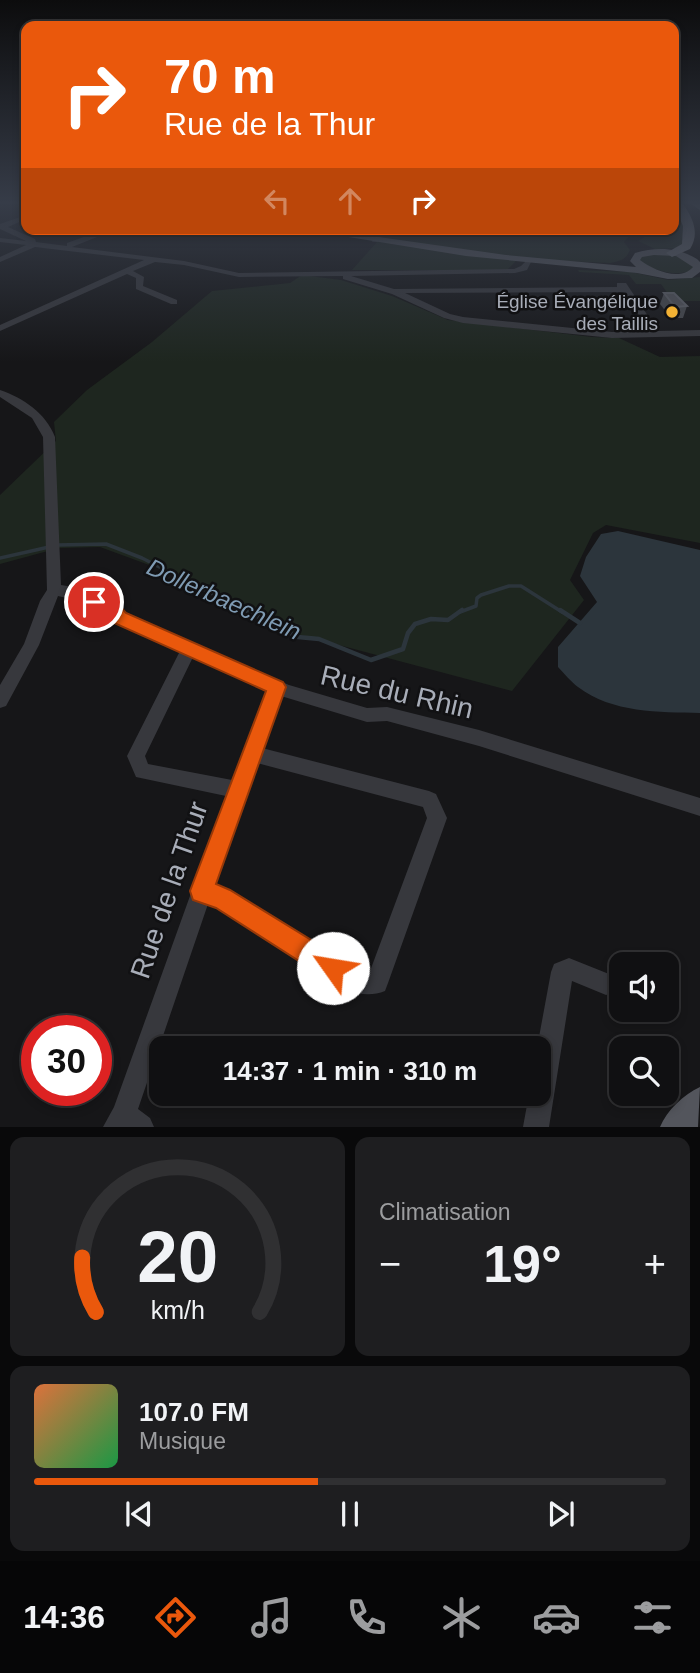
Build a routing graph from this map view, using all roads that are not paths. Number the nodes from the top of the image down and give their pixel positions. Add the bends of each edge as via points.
1 (144, 257) edge
2 (490, 257) edge
3 (637, 257) edge
4 (680, 257) edge
5 (155, 258) junction
6 (635, 261) junction
7 (527, 262) junction
8 (698, 265) edge
9 (584, 266) junction
10 (646, 270) junction
11 (126, 271) junction
12 (342, 273) junction
13 (395, 292) junction
14 (174, 302) dead end
15 (0, 328) edge
16 (700, 333) edge
17 (655, 334) junction
18 (0, 393) edge
19 (54, 591) junction
20 (190, 649) junction
21 (7, 675) edge
22 (276, 687) junction
23 (0, 701) edge
24 (251, 753) junction
25 (238, 789) junction
26 (700, 807) edge
27 (201, 891) junction
28 (606, 984) dead end
29 (700, 1103) edge
30 (127, 1123) edge
31 (536, 1127) edge
32 (676, 1127) edge

1 - 5 street
2 - 7 main road
3 - 6 main road
4 - 8 main road
5 - 11 street
5 - 12 street via 239,275
6 - 9 main road
6 - 10 main road
7 - 9 main road
7 - 12 street via 515,271
8 - 10 main road via 692,275 678,277
9 - 10 main road
11 - 14 street via 140,277 139,287
11 - 15 street
12 - 13 street
13 - 17 street via 463,320 597,334
13 - 17 street via 624,287
16 - 17 street
18 - 19 street via 47,426
19 - 20 street, Rue du Rhin via 68,589
19 - 21 street via 31,645
20 - 22 street, Rue du Rhin
20 - 25 street via 136,756 142,771
21 - 23 street
22 - 24 street, Rue de la Thur
22 - 26 street, Rue du Rhin via 367,715 387,714 479,738
24 - 25 street, Rue de la Thur
24 - 27 street via 429,800 437,818 377,983 355,982 222,898
25 - 27 street, Rue de la Thur
27 - 30 street, Rue de la Thur
28 - 31 street via 569,969 562,972
29 - 32 main road

